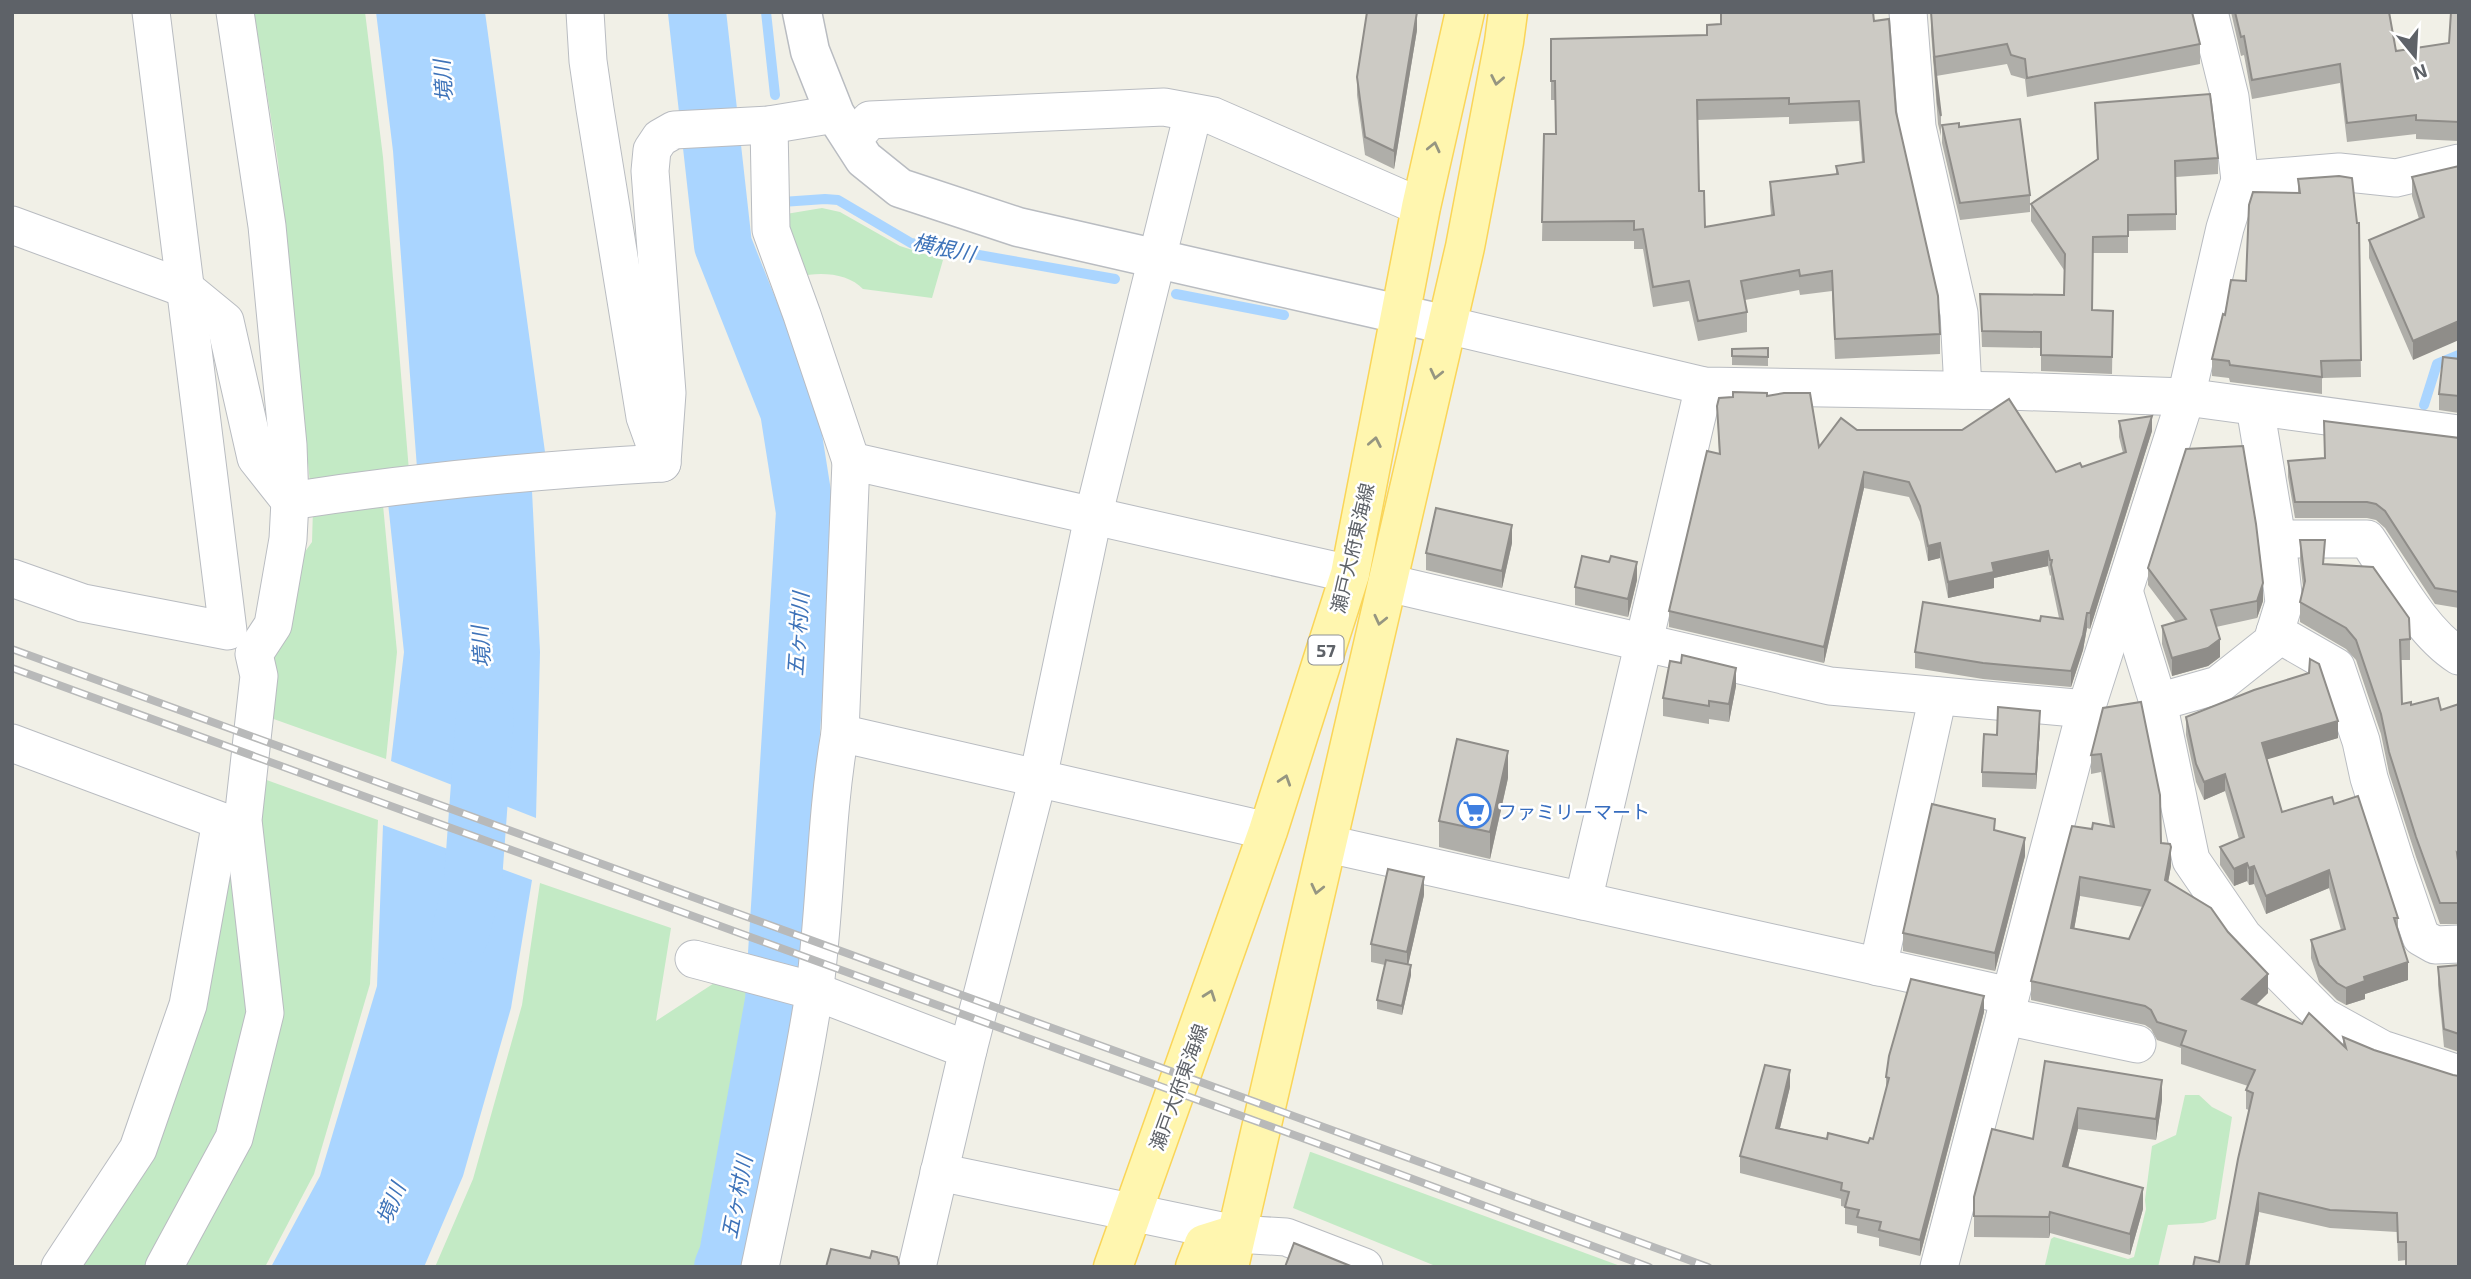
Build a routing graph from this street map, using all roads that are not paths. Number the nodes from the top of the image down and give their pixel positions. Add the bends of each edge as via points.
1 (151, 12) edge
2 (235, 12) edge
3 (585, 12) edge
4 (802, 12) edge
5 (1465, 12) edge
6 (1508, 12) edge
7 (1908, 12) edge
8 (2209, 12) edge
9 (1193, 113) junction
10 (763, 126) junction
11 (843, 127) junction
12 (2459, 163) edge
13 (2240, 180) junction
14 (1421, 207) junction
15 (12, 225) edge
16 (1157, 261) junction
17 (186, 289) junction
18 (1400, 315) junction
19 (1447, 325) junction
20 (1704, 386) junction
21 (1963, 390) junction
22 (2186, 397) junction
23 (2255, 407) junction
24 (2459, 434) edge
25 (851, 461) junction
26 (662, 463) junction
27 (290, 501) junction
28 (1093, 517) junction
29 (2277, 539) junction
30 (1350, 575) junction
31 (12, 578) edge
32 (1388, 583) junction
33 (2124, 591) junction
34 (2276, 632) junction
35 (1644, 642) junction
36 (241, 643) junction
37 (2459, 656) edge
38 (1938, 696) junction
39 (2158, 702) junction
40 (2086, 709) junction
41 (840, 733) junction
42 (12, 743) edge
43 (1038, 778) junction
44 (232, 820) junction
45 (1268, 831) junction
46 (1328, 844) junction
47 (1583, 901) junction
48 (2459, 944) edge
49 (694, 959) dead end
50 (1878, 967) junction
51 (812, 990) junction
52 (2007, 1006) junction
53 (2137, 1044) dead end
54 (968, 1051) junction
55 (2459, 1074) edge
56 (939, 1172) junction
57 (1133, 1212) junction
58 (1232, 1251) edge
59 (60, 1267) edge
60 (164, 1267) edge
61 (760, 1267) edge
62 (917, 1267) edge
63 (1113, 1267) edge
64 (1195, 1267) edge
65 (1364, 1267) edge
66 (1939, 1267) edge

1 - 17 street
2 - 27 street via 267,226
3 - 26 street via 594,109 645,417
4 - 11 street via 810,51
14 -> 5 main road, 瀬戸大府東海線 / 57
6 -> 19 main road, 57
7 - 21 street via 1917,127 1959,313
8 - 13 street via 2230,97
9 - 11 street via 1164,107 870,120
9 - 14 street via 1213,116
9 - 16 street
10 - 11 street
10 - 25 street via 771,230
10 - 26 street via 674,130 652,150 667,393
11 - 16 street via 864,159 900,188 1018,227
12 - 13 street via 2396,178 2339,172
13 - 22 street
14 - 18 main road, 瀬戸大府東海線 / 57
15 - 17 street
16 - 18 street
16 - 28 street
17 - 27 street via 225,321 256,458
17 - 36 street
18 - 19 street
30 -> 18 main road, 瀬戸大府東海線 / 57
19 - 20 street
19 -> 32 main road, 57
20 - 21 street
20 - 35 street
21 - 22 street
22 - 23 street
22 - 33 street
23 - 24 street
23 - 29 street
25 - 28 street
25 - 41 street
26 - 27 street
27 - 36 street via 273,625
28 - 30 street
28 - 43 street
29 - 34 street via 2284,603
29 - 37 street via 2367,539 2414,608 2445,647
45 -> 30 main road, 瀬戸大府東海線 / 57
31 - 36 street via 83,603
32 - 35 street
32 -> 46 main road, 57
33 - 39 street
33 - 40 street
34 - 39 street via 2272,642 2218,685
34 - 48 street via 2336,667 2421,937 2435,945
35 - 38 street via 1830,686
35 - 47 street
36 - 44 street via 259,676
38 - 40 street
38 - 50 street
39 - 55 street via 2191,860 2243,936 2324,1017 2382,1049
40 - 52 street
41 - 43 street
41 - 51 street
42 - 44 street
43 - 45 street
43 - 54 street
44 - 59 street via 187,1005 138,1149
44 - 60 street via 265,1013 234,1138
57 -> 45 main road, 瀬戸大府東海線 / 57
46 - 47 street
46 -> 58 main road, 57
47 - 50 street
49 - 51 street
50 - 52 street
51 - 54 street
51 - 61 street via 804,1055
52 - 53 street
52 - 66 street
54 - 56 street
56 - 57 street
56 - 62 street
57 - 58 street
57 - 63 main road, 瀬戸大府東海線 / 57
58 - 64 main road via 1205,1244
58 - 65 street via 1286,1237

